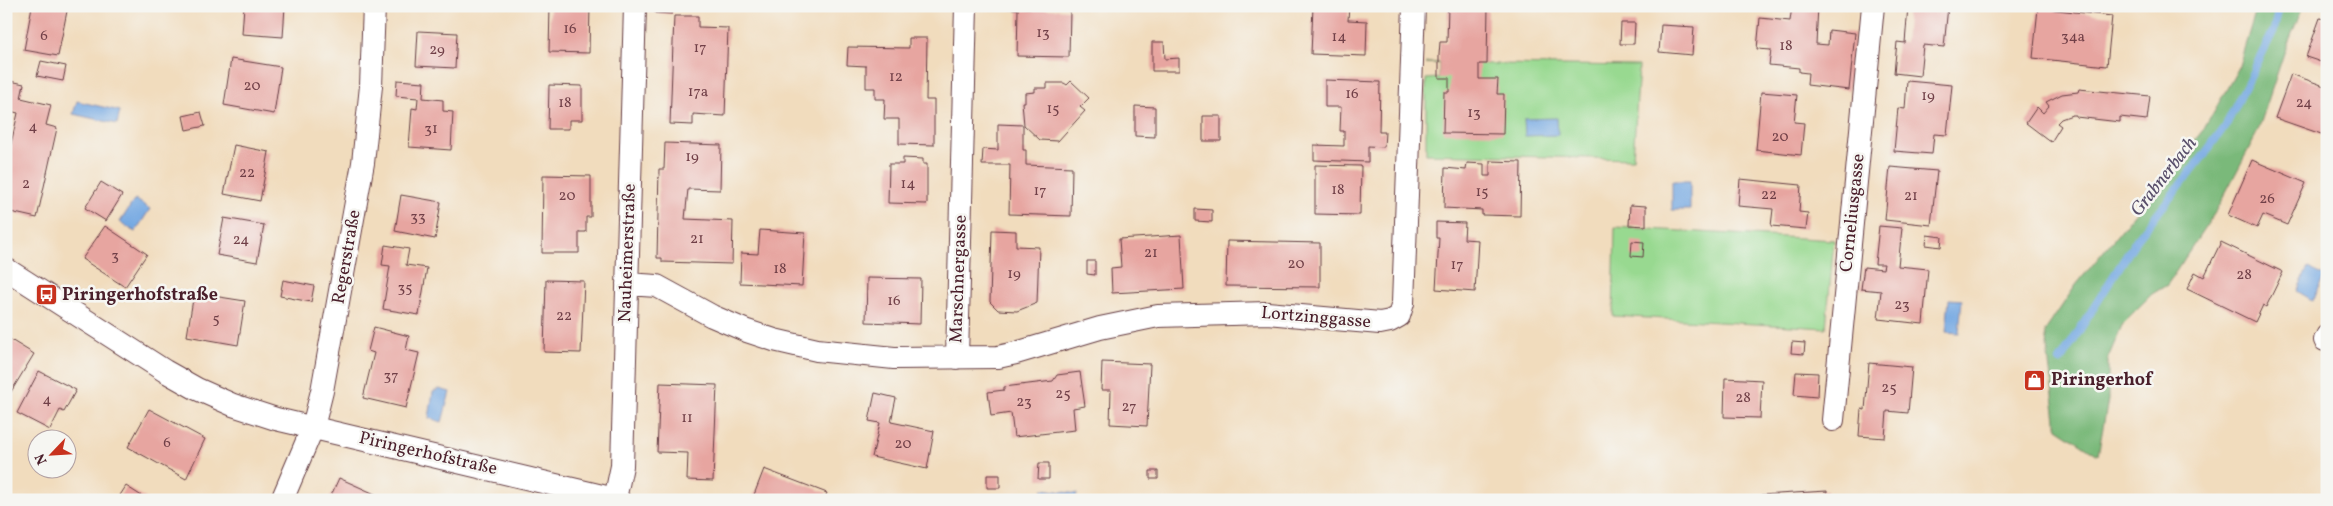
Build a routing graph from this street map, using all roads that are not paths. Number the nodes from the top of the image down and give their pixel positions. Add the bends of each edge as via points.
1 (374, 6) edge
2 (635, 6) edge
3 (966, 6) edge
4 (1414, 6) edge
5 (1873, 6) edge
6 (6, 269) edge
7 (627, 284) junction
8 (956, 358) junction
9 (1833, 420) dead end
10 (313, 427) junction
11 (617, 499) edge
12 (282, 500) edge

1 - 10 street, Regerstraße via 363,168
2 - 7 street, Nauheimerstraße
3 - 8 street, Marschnergasse
4 - 8 street, Lortzinggasse via 1404,291 1399,316 1380,324 1267,313 1158,316 1100,328 1016,353
5 - 9 street, Corneliusgasse
6 - 10 street, Piringerhofstraße via 197,389 233,406
7 - 8 street, Marschnergasse via 657,286 746,331 817,350 894,358
7 - 11 street, Nauheimerstraße via 622,466
10 - 11 street, Piringerhofstraße
10 - 12 street, Regerstraße

